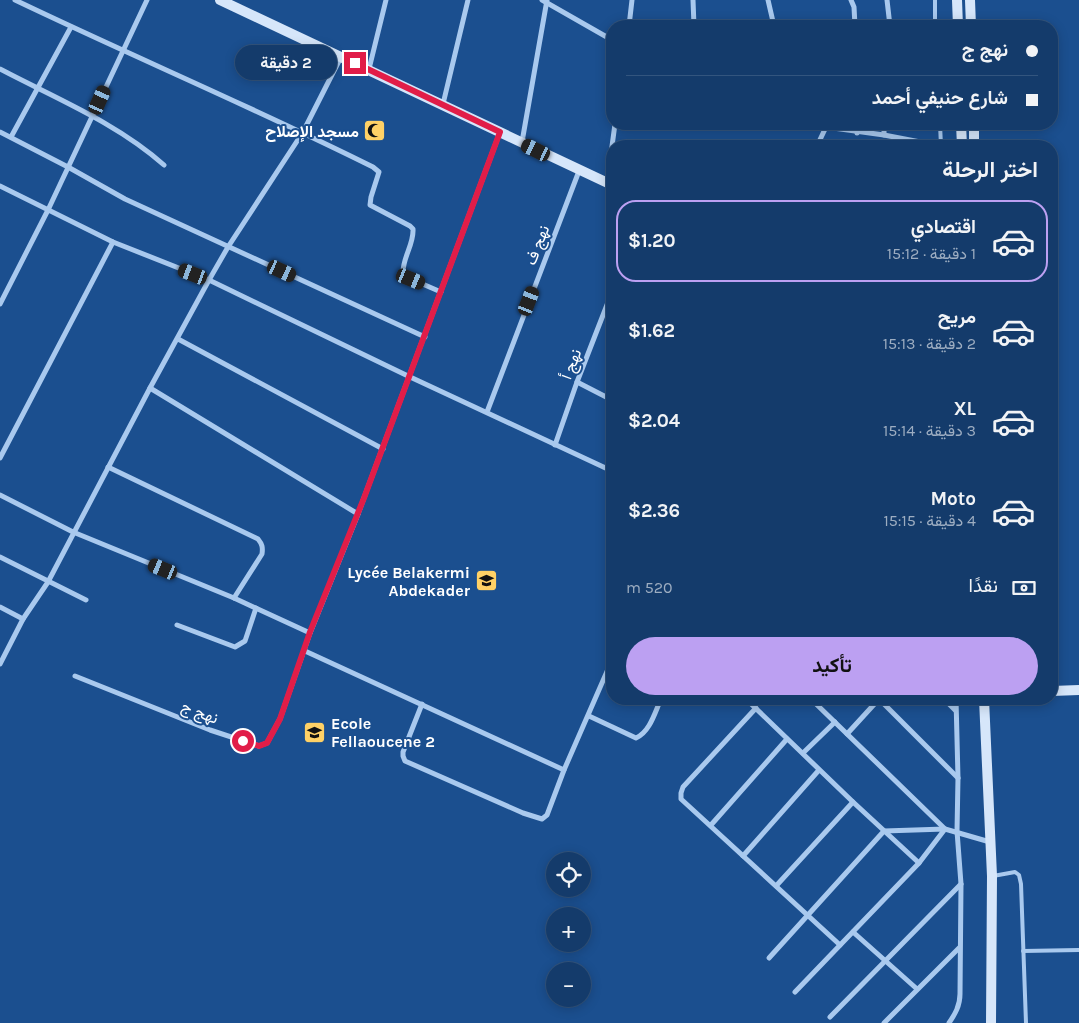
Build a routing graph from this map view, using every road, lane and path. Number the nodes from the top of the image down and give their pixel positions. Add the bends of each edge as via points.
1 (15, 0) edge
2 (148, 0) edge
3 (220, 0) edge
4 (386, 0) edge
5 (468, 0) edge
6 (632, 0) edge
7 (693, 0) edge
8 (768, 0) edge
9 (851, 0) edge
10 (887, 0) edge
11 (935, 0) edge
12 (957, 0) edge
13 (970, 0) edge
14 (545, 1) edge
15 (629, 20) edge
16 (694, 20) edge
17 (773, 20) edge
18 (854, 20) edge
19 (889, 20) edge
20 (935, 20) edge
21 (958, 20) edge
22 (971, 20) edge
23 (71, 27) junction
24 (606, 37) edge
25 (122, 51) junction
26 (342, 56) junction
27 (369, 69) junction
28 (0, 70) edge
29 (38, 89) junction
30 (443, 104) junction
31 (93, 117) junction
32 (842, 130) edge
33 (884, 130) edge
34 (0, 132) edge
35 (303, 132) junction
36 (500, 132) junction
37 (857, 133) joint
38 (884, 135) junction
39 (11, 137) junction
40 (910, 140) edge
41 (522, 142) junction
42 (164, 165) dead end
43 (68, 167) junction
44 (579, 171) junction
45 (606, 182) edge
46 (0, 186) edge
47 (48, 210) junction
48 (113, 242) junction
49 (228, 247) junction
50 (209, 280) junction
51 (442, 292) junction
52 (0, 304) edge
53 (606, 307) edge
54 (178, 338) junction
55 (425, 338) junction
56 (408, 376) junction
57 (577, 382) junction
58 (150, 388) junction
59 (606, 397) edge
60 (487, 412) junction
61 (555, 445) junction
62 (383, 449) junction
63 (0, 458) edge
64 (108, 467) junction
65 (606, 468) edge
66 (0, 495) edge
67 (358, 514) junction
68 (73, 532) junction
69 (0, 557) edge
70 (48, 582) junction
71 (234, 598) junction
72 (86, 600) dead end
73 (0, 607) edge
74 (256, 608) junction
75 (23, 619) junction
76 (177, 625) dead end
77 (310, 632) junction
78 (0, 649) edge
79 (305, 651) junction
80 (6, 652) junction
81 (0, 664) edge
82 (606, 674) edge
83 (75, 676) dead end
84 (1079, 690) edge
85 (1058, 691) edge
86 (422, 704) junction
87 (658, 705) edge
88 (753, 705) edge
89 (818, 705) edge
90 (874, 705) edge
91 (885, 705) edge
92 (950, 705) edge
93 (955, 705) edge
94 (984, 705) edge
95 (756, 708) junction
96 (955, 710) junction
97 (588, 716) junction
98 (836, 722) junction
99 (847, 734) junction
100 (787, 738) junction
101 (803, 753) junction
102 (564, 770) junction
103 (820, 770) junction
104 (958, 778) junction
105 (853, 802) junction
106 (711, 825) junction
107 (945, 828) junction
108 (884, 831) junction
109 (957, 831) junction
110 (990, 842) junction
111 (743, 856) junction
112 (920, 863) junction
113 (992, 876) junction
114 (961, 884) junction
115 (776, 886) junction
116 (807, 916) junction
117 (853, 932) junction
118 (840, 945) junction
119 (959, 948) junction
120 (1079, 950) edge
121 (1023, 951) junction
122 (769, 958) dead end
123 (886, 960) junction
124 (917, 989) junction
125 (795, 992) dead end
126 (830, 1017) dead end
127 (884, 1023) edge
128 (949, 1023) edge
129 (991, 1023) edge
130 (1026, 1023) edge

1 - 23 street
2 - 25 street
3 - 26 street
4 - 27 street
5 - 30 street
6 - 15 street
7 - 16 street
8 - 17 street
9 - 18 street
10 - 19 street
11 - 20 lane
12 - 21 street
13 - 22 street
14 - 24 street
14 - 41 street
23 - 25 street
23 - 29 street
25 - 31 street
25 - 35 street
26 - 27 street
26 - 35 street
27 - 30 street
28 - 29 street
29 - 31 street
29 - 39 street
30 - 36 street
31 - 42 street
31 - 43 street
32 - 37 street
33 - 38 street
34 - 39 street
35 - 49 street
35 - 51 street via 378,170 370,205 413,229 403,272 411,279
36 - 41 street
36 - 51 street, نهج ج
37 - 38 street
38 - 40 street
39 - 43 street
41 - 44 street
43 - 47 street
43 - 49 street via 125,199
44 - 45 street
44 - 60 street, نهج ف
46 - 47 street
47 - 48 street
47 - 52 street
48 - 50 street
48 - 63 street
49 - 50 street
49 - 55 street
50 - 54 street
50 - 56 street
51 - 55 street, نهج ج
53 - 57 street, نهج أ
54 - 58 street
54 - 62 street
55 - 56 street, نهج ج
56 - 60 street
56 - 62 street, نهج ج
57 - 59 street
57 - 61 street, نهج أ
58 - 64 street
58 - 67 street
60 - 61 street
61 - 65 street
62 - 67 street, نهج ج
64 - 68 street
64 - 71 street via 261,543 262,554
66 - 68 street
67 - 77 street, نهج ج
68 - 70 street
68 - 71 street
69 - 70 street
70 - 72 street
70 - 75 street
71 - 74 street
73 - 75 street
74 - 76 street via 245,641 235,647
74 - 77 street
75 - 80 street
77 - 79 street, نهج ج
78 - 80 street
79 - 83 street, نهج ج via 276,727 267,743 259,746
79 - 86 street
80 - 81 street
82 - 97 street
84 - 85 street
86 - 102 street
86 - 102 street via 403,752 409,763 542,820 547,816
87 - 97 street via 647,730 636,738
88 - 95 street
89 - 98 street
90 - 99 street
91 - 104 street
92 - 96 street
93 - 96 street
94 - 110 street
95 - 100 street
95 - 106 street via 682,790 681,799
96 - 104 street
97 - 102 street
98 - 99 street
98 - 101 street
99 - 107 street
100 - 101 street
100 - 106 street
101 - 103 street
103 - 105 street
103 - 111 street
104 - 109 street
105 - 108 street
105 - 115 street
106 - 111 street
107 - 108 street
107 - 109 street
107 - 112 street
108 - 112 street
108 - 116 street
109 - 110 street
109 - 114 street
110 - 113 street
111 - 115 street
112 - 117 street
113 - 121 lane via 1015,872 1018,875
113 - 129 street
114 - 119 street
114 - 123 street
115 - 116 street
116 - 118 street
116 - 122 street
117 - 118 street
117 - 123 street
118 - 125 street
119 - 124 street
119 - 128 street via 960,1002
120 - 121 lane
121 - 130 lane
123 - 124 street
123 - 126 street
124 - 127 street

